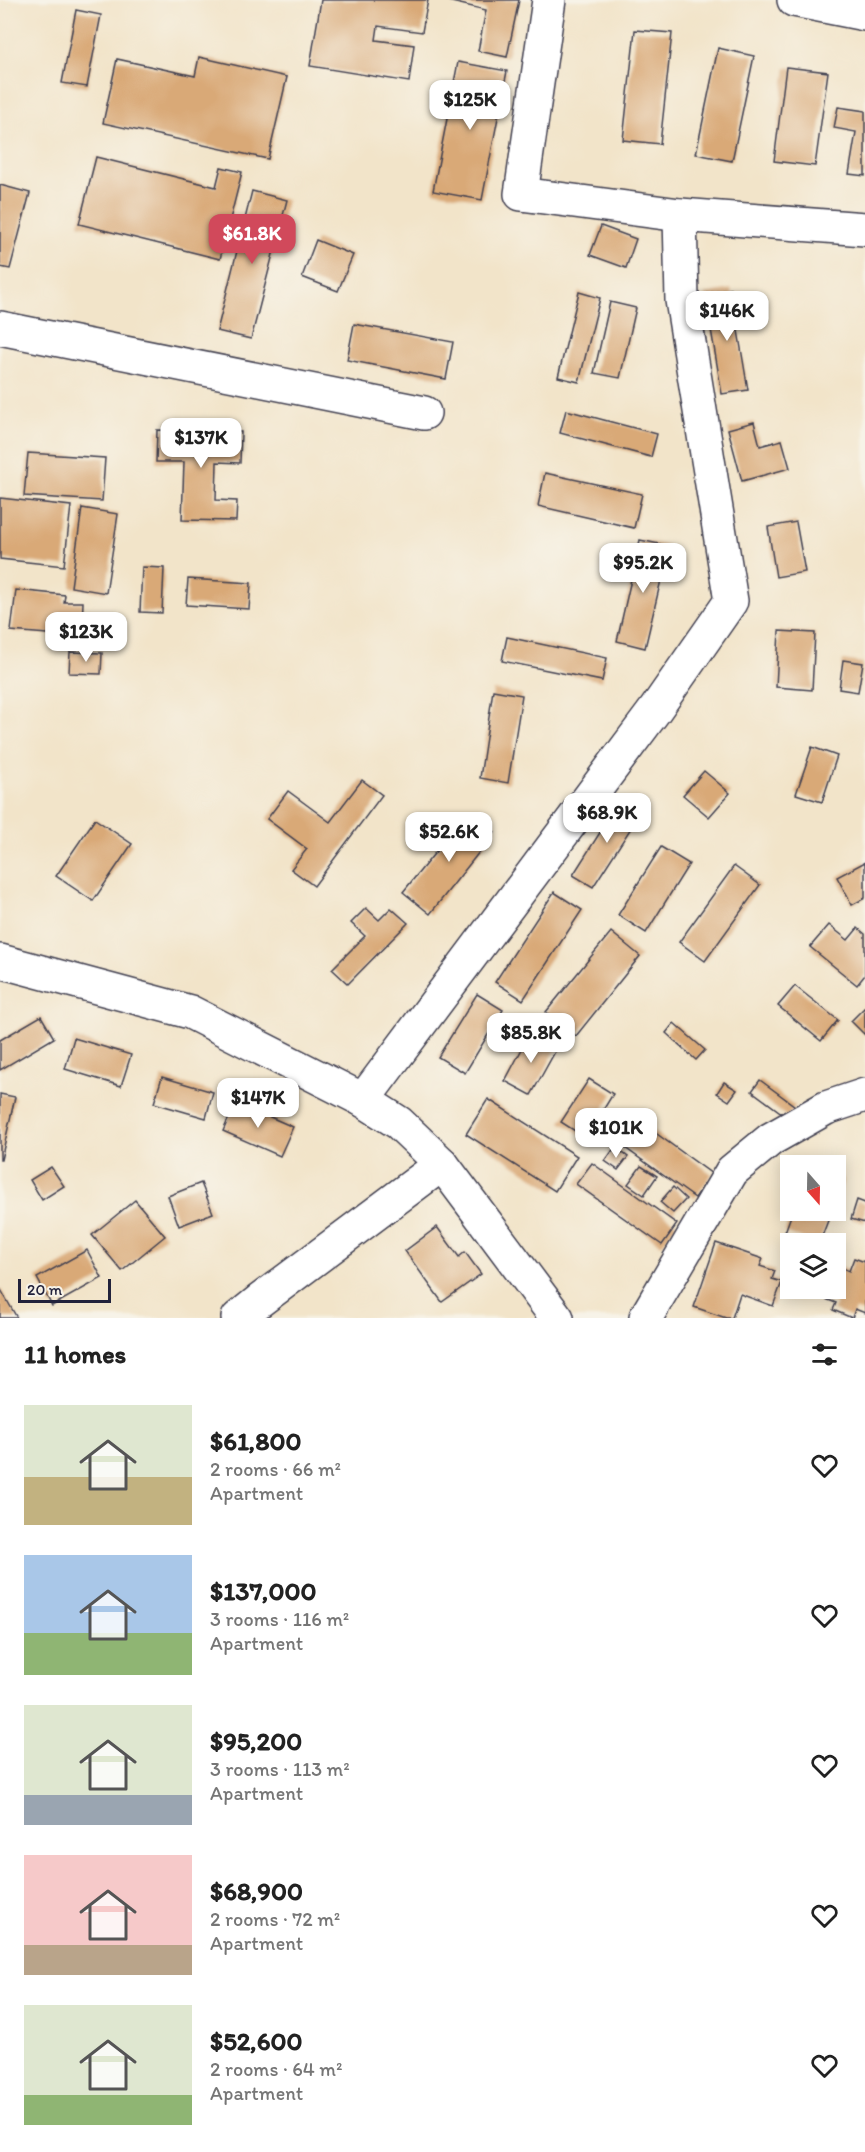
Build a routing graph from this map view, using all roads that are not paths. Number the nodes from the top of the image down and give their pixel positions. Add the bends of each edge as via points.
1 (549, 0) edge
2 (794, 0) edge
3 (865, 14) edge
4 (680, 215) junction
5 (865, 229) edge
6 (0, 328) edge
7 (424, 413) dead end
8 (0, 961) edge
9 (865, 1095) edge
10 (363, 1100) junction
11 (442, 1164) junction
12 (256, 1312) edge
13 (557, 1318) edge
14 (646, 1318) edge

1 - 4 street via 521,194
2 - 3 street
4 - 5 street
4 - 10 street via 682,300 731,601 648,720
6 - 7 street
8 - 10 street via 190,1012
9 - 14 street via 826,1108 771,1139 732,1171
10 - 11 street via 399,1123
11 - 12 street
11 - 13 street

